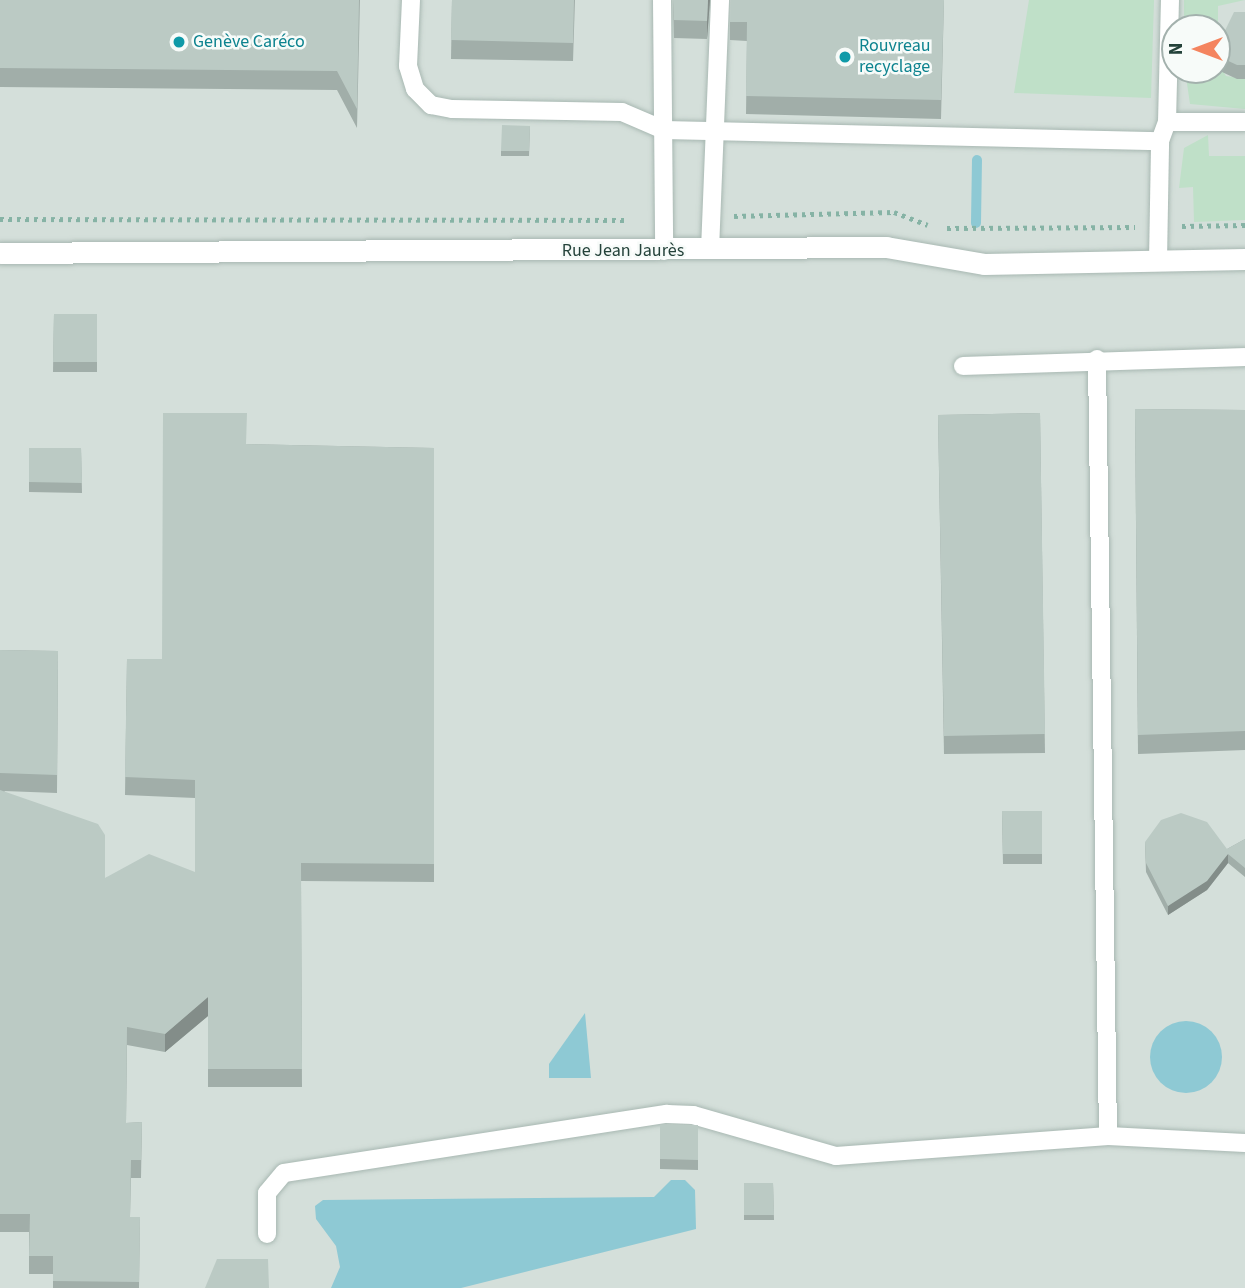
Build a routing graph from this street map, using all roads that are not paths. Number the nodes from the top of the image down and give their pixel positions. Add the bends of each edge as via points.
1 (411, 0) edge
2 (662, 0) edge
3 (720, 0) edge
4 (1170, 0) edge
5 (1167, 122) junction
6 (1245, 122) edge
7 (664, 130) junction
8 (714, 131) junction
9 (1160, 141) junction
10 (710, 250) junction
11 (664, 251) junction
12 (0, 253) edge
13 (1245, 259) edge
14 (1158, 261) junction
15 (1245, 357) edge
16 (1097, 359) junction
17 (963, 366) dead end
18 (1108, 1136) junction
19 (1245, 1143) edge
20 (267, 1234) dead end

1 - 7 lane via 408,66 415,89 431,105 622,112
2 - 7 lane
3 - 8 lane
4 - 5 lane
5 - 6 lane
5 - 9 lane
7 - 8 lane
7 - 11 lane
8 - 9 lane
8 - 10 lane
9 - 14 lane
10 - 11 street, Rue Jean Jaurès
10 - 14 street, Rue Jean Jaurès via 886,247 984,264
11 - 12 street, Rue Jean Jaurès
13 - 14 street, Rue Jean Jaurès
15 - 16 lane
16 - 17 lane
16 - 18 lane
18 - 19 lane
18 - 20 lane via 836,1156 694,1115 667,1115 284,1173 267,1193

